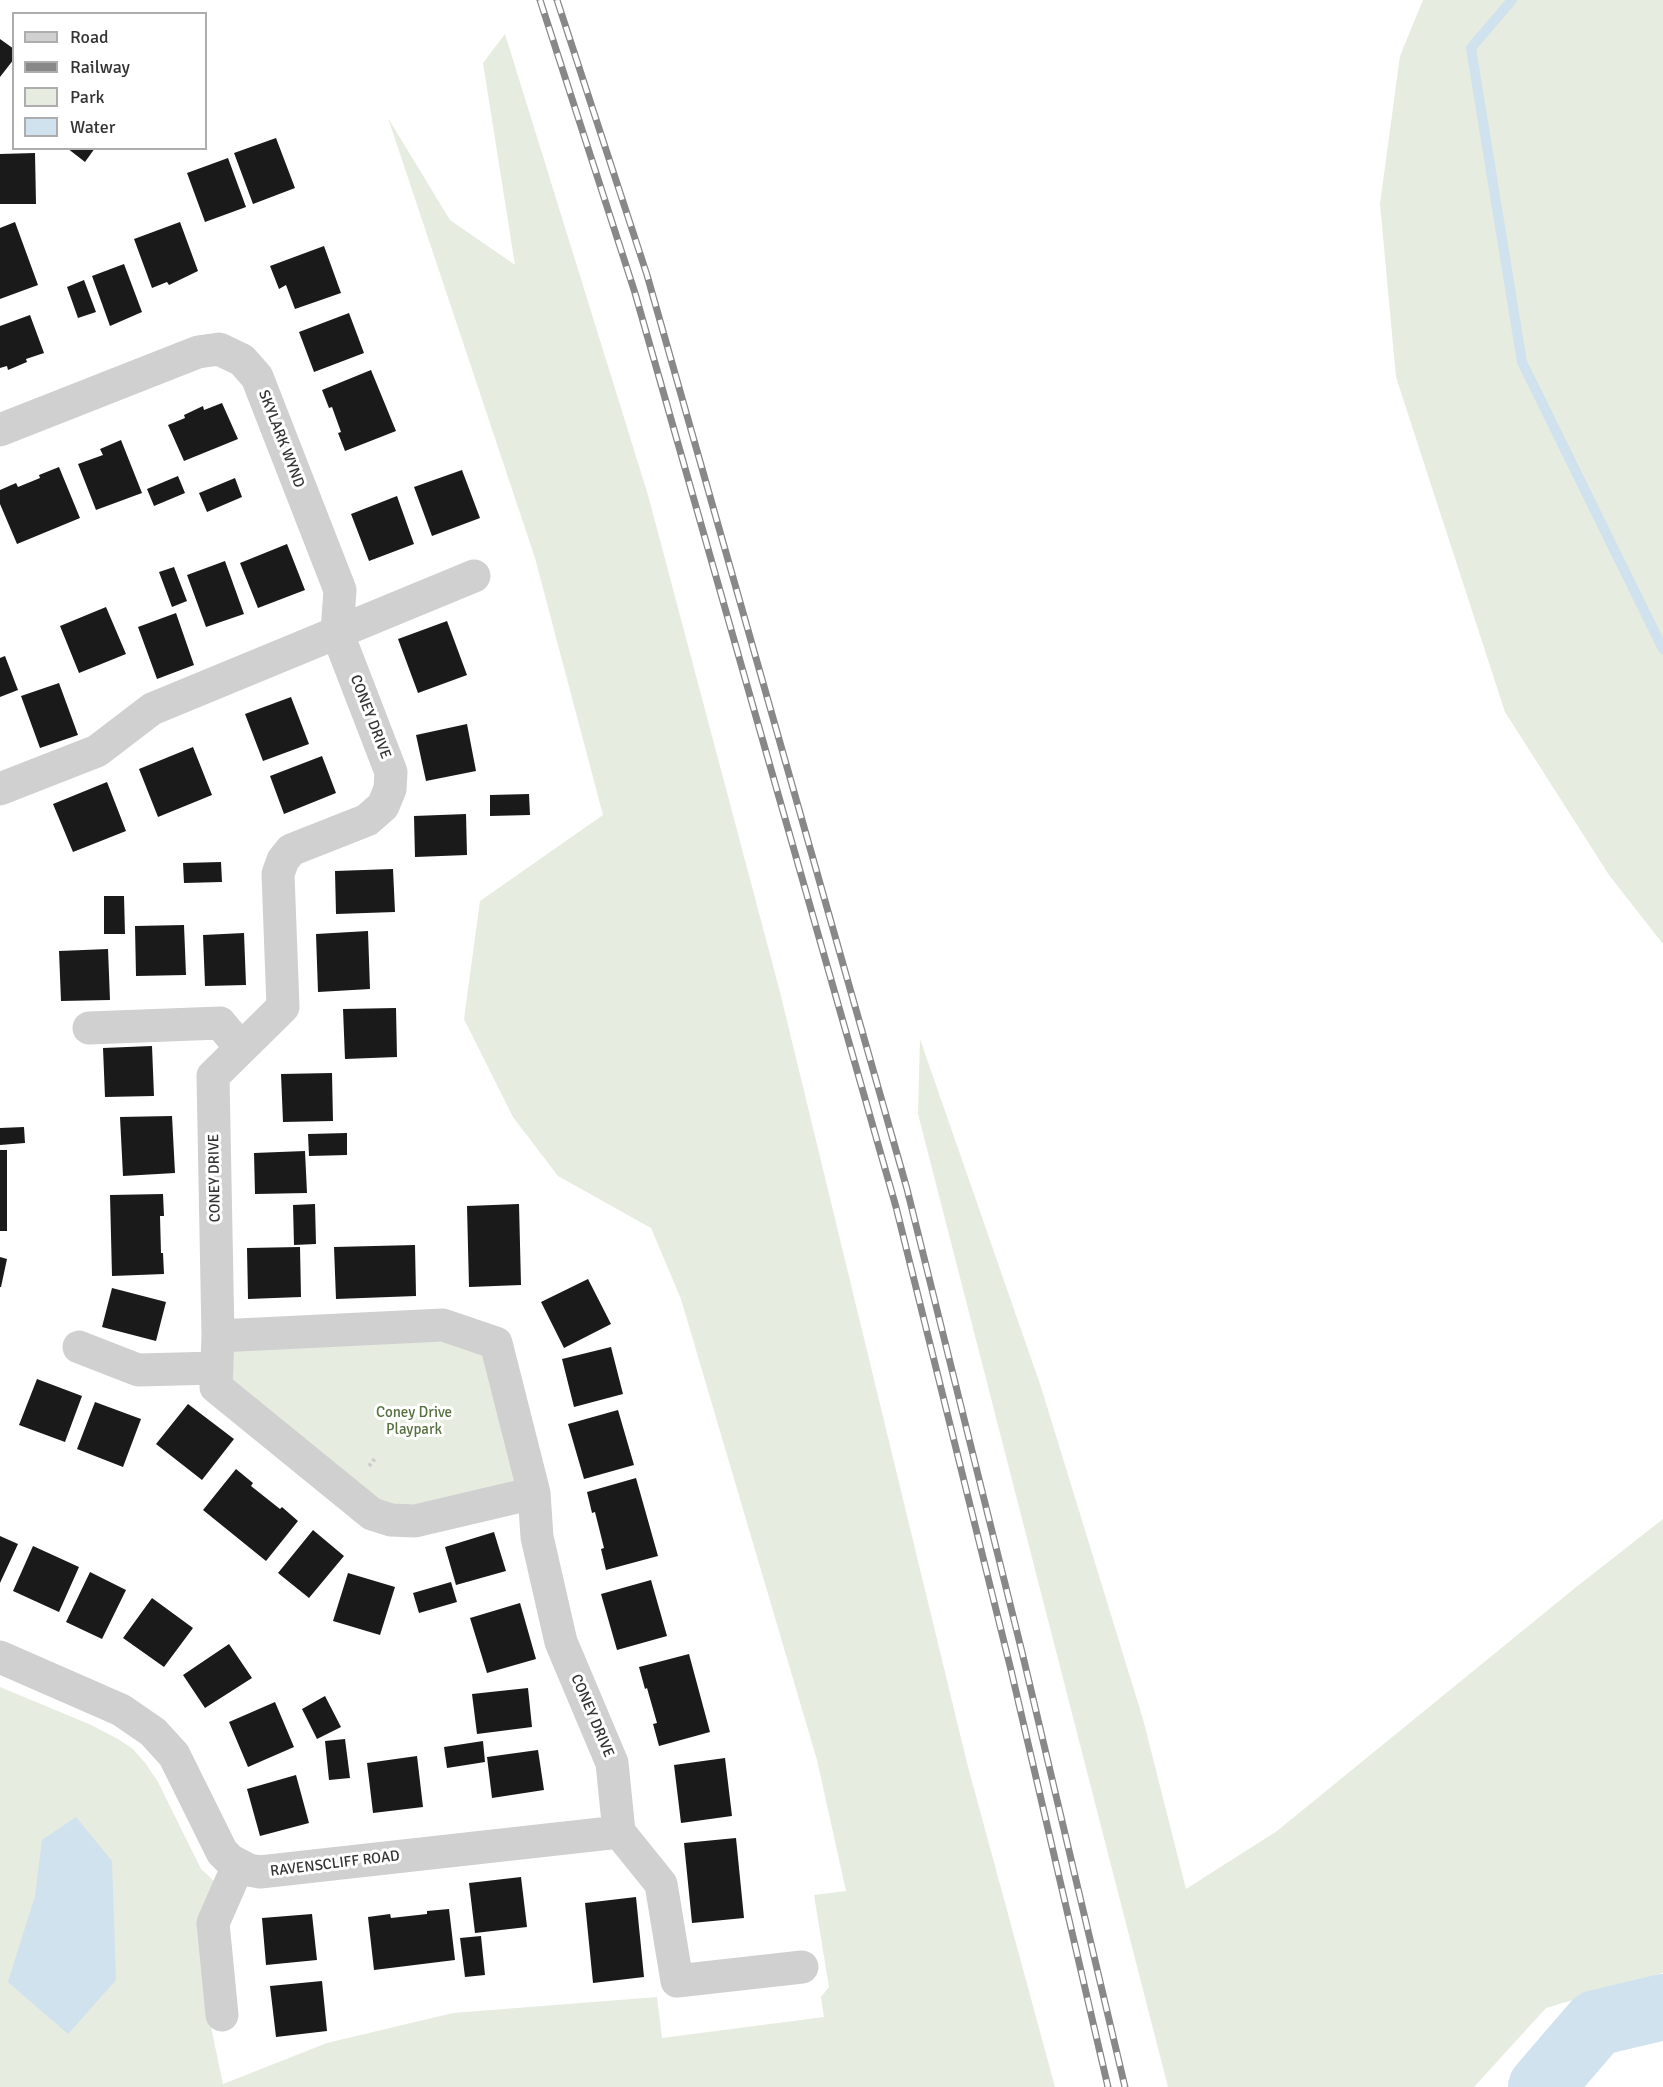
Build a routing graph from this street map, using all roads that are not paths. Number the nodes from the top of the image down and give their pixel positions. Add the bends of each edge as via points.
1 (0, 429) edge
2 (474, 576) dead end
3 (337, 632) junction
4 (0, 789) edge
5 (89, 1028) dead end
6 (241, 1048) junction
7 (218, 1336) junction
8 (79, 1347) dead end
9 (217, 1368) junction
10 (534, 1493) junction
11 (0, 1657) edge
12 (619, 1832) junction
13 (238, 1866) junction
14 (802, 1968) dead end
15 (222, 2015) dead end

1 - 3 street, SKYLARK WYND via 198,352 219,349 242,360 257,377 340,590
2 - 3 street
3 - 4 street via 152,709 97,751
3 - 6 street, CONEY DRIVE via 391,772 390,789 383,806 367,820 291,850 283,860 278,874 283,1007
5 - 6 street via 220,1023
6 - 7 street, CONEY DRIVE via 213,1076
7 - 9 street, CONEY DRIVE
7 - 10 street, CONEY DRIVE via 443,1325 496,1343
8 - 9 street via 138,1370
9 - 10 street, CONEY DRIVE via 216,1387 372,1514 415,1521
10 - 12 street, CONEY DRIVE via 537,1537 561,1642 612,1762
11 - 13 street via 121,1710 153,1732 174,1755 222,1852
12 - 13 street, RAVENSCLIFF ROAD via 260,1872
12 - 14 street via 661,1884 677,1981
13 - 15 street via 213,1923

